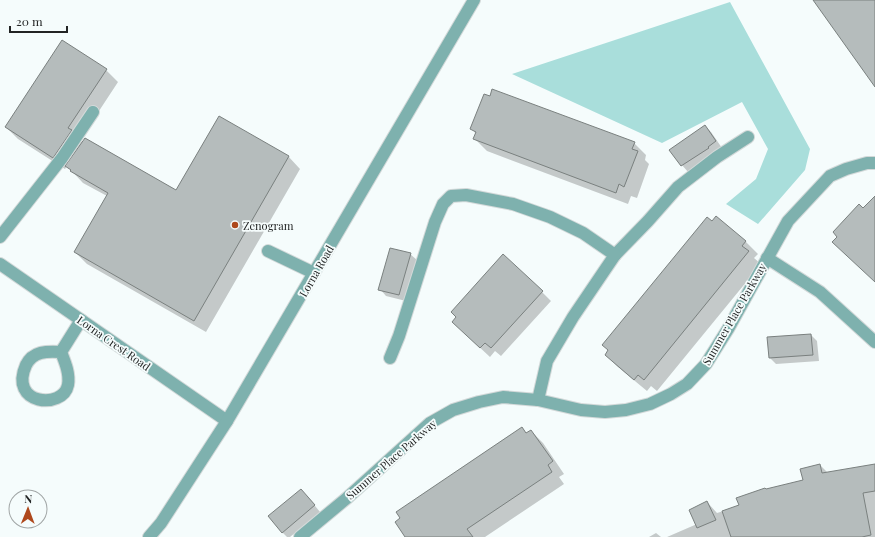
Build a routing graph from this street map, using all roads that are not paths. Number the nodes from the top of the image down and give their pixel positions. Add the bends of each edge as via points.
1 (474, 0) edge
2 (93, 112) dead end
3 (748, 137) dead end
4 (875, 163) edge
5 (0, 237) edge
6 (268, 252) dead end
7 (615, 255) junction
8 (767, 258) junction
9 (0, 264) edge
10 (314, 273) junction
11 (82, 320) junction
12 (875, 342) edge
13 (61, 352) junction
14 (390, 358) dead end
15 (538, 400) junction
16 (227, 421) junction
17 (149, 537) edge
18 (300, 537) edge

1 - 10 street, Lorna Road
2 - 5 street via 62,158
3 - 7 street via 678,187
4 - 8 street, Summer Place Parkway via 846,169 830,176 788,221
6 - 10 street
7 - 14 street via 583,233 550,217 513,204 466,195 451,196 443,204 435,222
7 - 15 street via 573,316 547,361
8 - 12 street via 820,292
8 - 15 street, Summer Place Parkway via 706,364 687,384 671,394 650,404 605,412 581,410
9 - 11 street, Lorna Crest Road
10 - 16 street, Lorna Road
11 - 13 street
11 - 16 street, Lorna Crest Road
13 - 13 street via 68,375 65,391 58,397 45,401 37,400 26,393 23,387 23,372 27,363 37,354 48,351
15 - 18 street, Summer Place Parkway via 503,397 479,402 453,410 430,423
16 - 17 street, Lorna Road via 161,523

